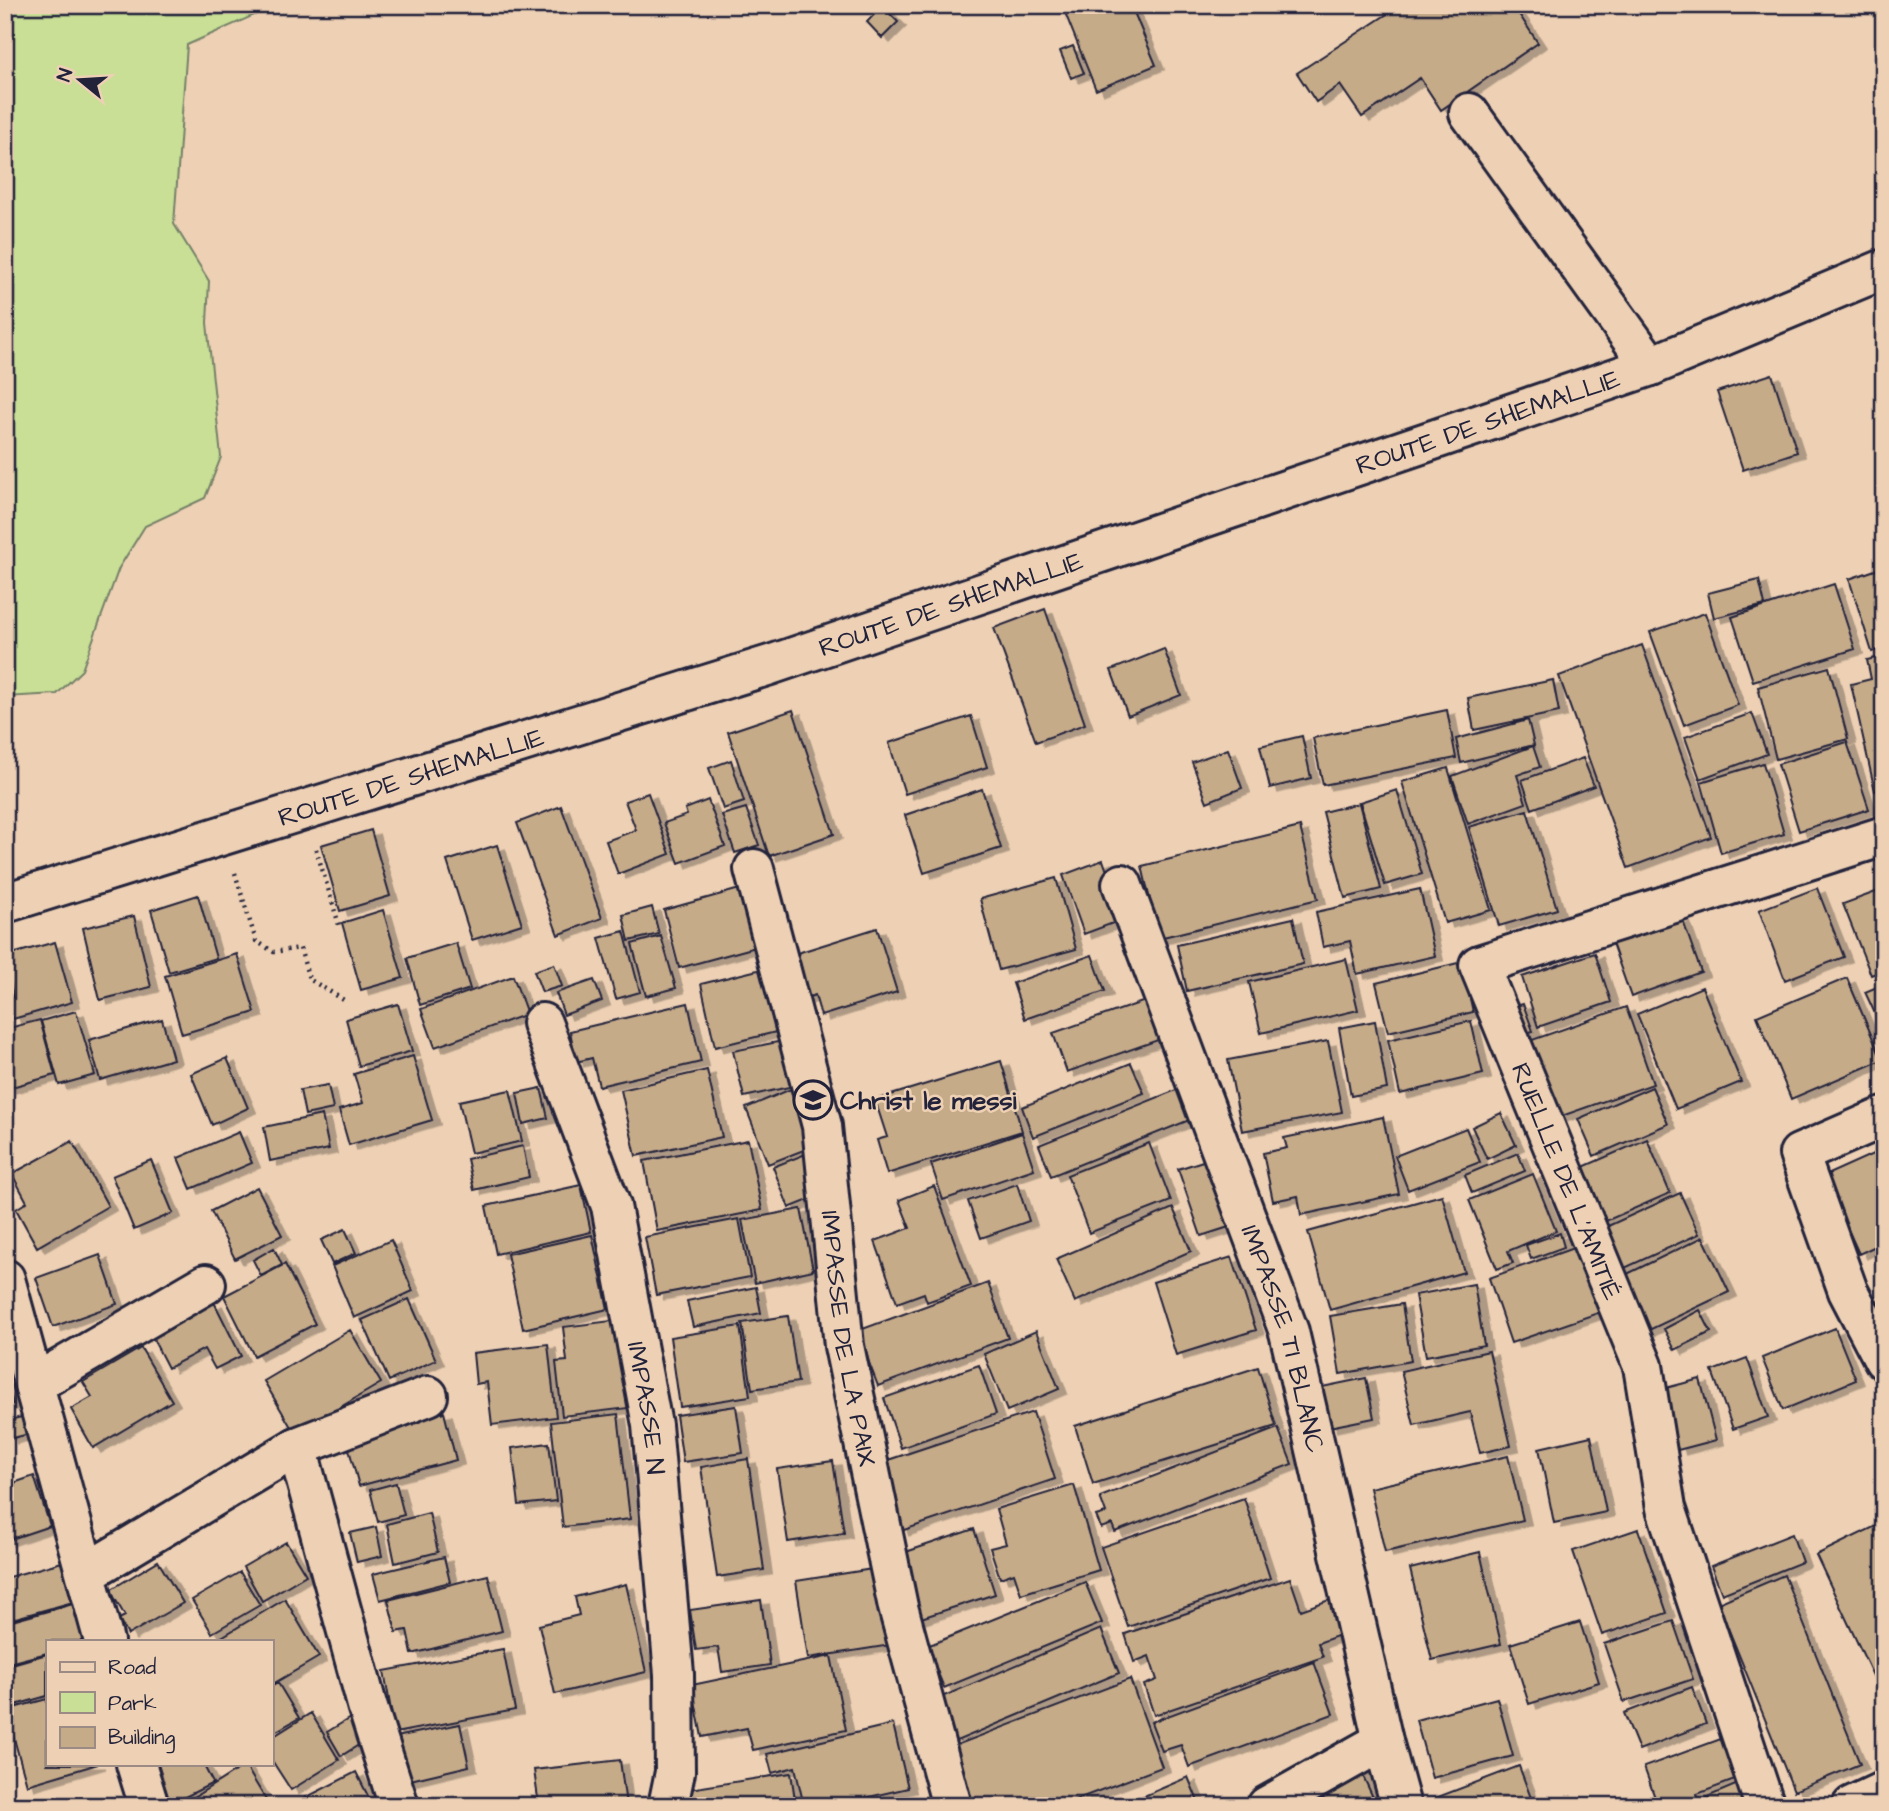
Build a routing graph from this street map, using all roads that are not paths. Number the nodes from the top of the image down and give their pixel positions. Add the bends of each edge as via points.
1 (1469, 113) dead end
2 (1884, 270) edge
3 (1651, 366) junction
4 (1884, 836) edge
5 (754, 869) dead end
6 (1122, 884) dead end
7 (5, 903) edge
8 (542, 1023) dead end
9 (1884, 1117) edge
10 (5, 1279) edge
11 (206, 1284) dead end
12 (1884, 1360) edge
13 (34, 1384) junction
14 (428, 1396) dead end
15 (297, 1447) junction
16 (86, 1573) junction
17 (104, 1640) edge
18 (1383, 1741) junction
19 (137, 1766) edge
20 (1884, 1791) edge
21 (149, 1806) edge
22 (399, 1806) edge
23 (668, 1806) edge
24 (952, 1806) edge
25 (1267, 1806) edge
26 (1401, 1806) edge
27 (1765, 1806) edge
28 (1852, 1806) edge

1 - 3 street
2 - 3 street, ROUTE DE SHEMALLIE
3 - 7 street, ROUTE DE SHEMALLIE via 770,665
4 - 27 street, RUELLE DE L'AMITIÉ via 1479,965 1643,1366 1666,1507
5 - 24 street, IMPASSE DE LA PAIX via 822,1126 844,1346 898,1607
6 - 18 street, IMPASSE TI BLANC via 1289,1332
8 - 23 street, IMPASSE N via 611,1206 652,1425 674,1674 675,1772
9 - 12 street via 1800,1154 1848,1291
10 - 13 street
11 - 13 street
13 - 16 street
14 - 15 street
15 - 16 street
15 - 22 street
16 - 17 street
18 - 25 street
18 - 26 street, IMPASSE TI BLANC
19 - 21 street
20 - 28 street

